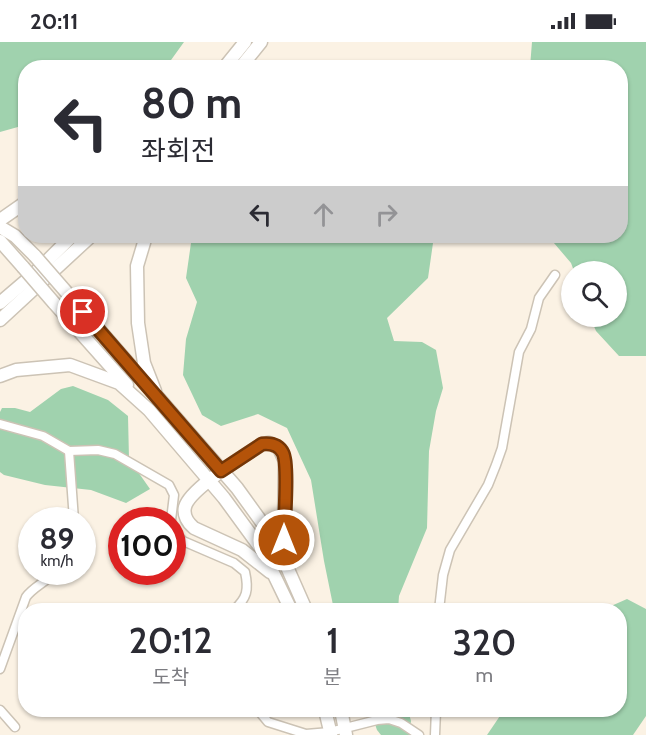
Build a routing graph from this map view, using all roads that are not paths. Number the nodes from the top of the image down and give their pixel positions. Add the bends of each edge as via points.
1 (245, 42) edge
2 (261, 42) edge
3 (230, 60) edge
4 (246, 60) edge
5 (18, 208) edge
6 (0, 220) edge
7 (0, 227) edge
8 (18, 239) edge
9 (0, 241) edge
10 (22, 243) edge
11 (65, 243) edge
12 (84, 243) edge
13 (144, 243) edge
14 (555, 275) dead end
15 (0, 303) edge
16 (0, 321) edge
17 (0, 376) edge
18 (159, 401) junction
19 (149, 411) junction
20 (0, 424) edge
21 (69, 451) junction
22 (221, 471) junction
23 (210, 480) junction
24 (73, 507) edge
25 (173, 507) edge
26 (186, 542) edge
27 (289, 573) junction
28 (276, 578) junction
29 (38, 585) edge
30 (24, 603) edge
31 (240, 603) edge
32 (288, 603) edge
33 (303, 603) edge
34 (440, 603) edge
35 (18, 619) edge
36 (0, 669) edge
37 (0, 710) edge
38 (264, 717) edge
39 (327, 717) edge
40 (436, 717) edge
41 (15, 727) dead end
42 (346, 731) edge
43 (330, 733) edge
44 (419, 735) edge
45 (435, 735) edge

1 - 3 highway
2 - 4 highway
5 - 6 highway
7 - 8 highway, bridge
9 - 19 highway, bridge
10 - 18 highway, bridge
11 - 15 highway
12 - 16 highway
13 - 18 highway via 137,266 138,323 144,363
14 - 34 lane via 539,298 531,329 519,352 502,448 488,485 450,550
17 - 19 highway via 16,370 70,365 120,383
18 - 22 highway
19 - 23 highway
20 - 21 lane via 28,430
21 - 24 lane
21 - 25 lane via 107,451 169,485 174,495
22 - 23 highway
22 - 27 highway via 276,542
22 - 27 highway via 262,444 274,444 284,454 284,540
23 - 28 highway via 262,550
23 - 28 highway via 185,507 190,524 252,556
26 - 31 lane via 234,563 245,572 248,590
27 - 33 highway
28 - 32 highway
29 - 30 lane via 30,590
35 - 36 lane
37 - 41 lane
38 - 43 lane via 274,725 306,734
39 - 43 highway
40 - 45 lane
42 - 43 lane
42 - 44 lane via 389,719

